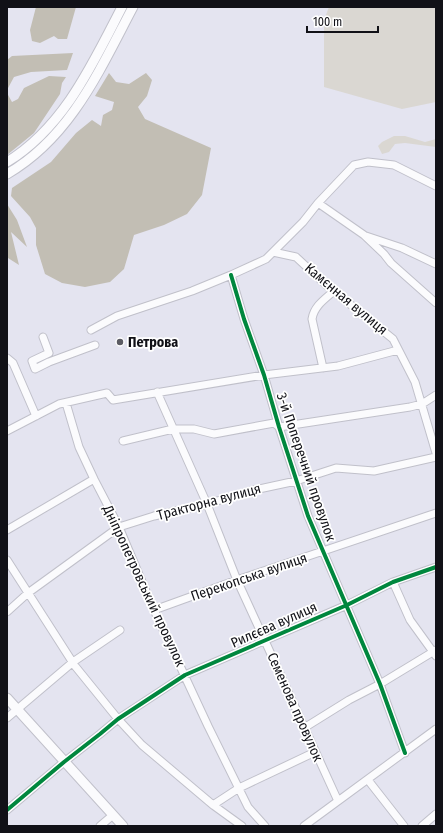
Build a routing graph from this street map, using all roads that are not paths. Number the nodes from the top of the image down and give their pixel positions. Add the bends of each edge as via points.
1 (122, 7) edge
2 (133, 7) edge
3 (7, 162) edge
4 (7, 174) edge
5 (436, 186) edge
6 (318, 203) junction
7 (364, 235) junction
8 (273, 252) junction
9 (436, 264) edge
10 (231, 275) junction
11 (334, 291) junction
12 (436, 303) edge
13 (91, 330) dead end
14 (43, 337) dead end
15 (96, 345) dead end
16 (398, 350) junction
17 (10, 361) edge
18 (323, 368) junction
19 (264, 375) junction
20 (157, 392) junction
21 (436, 395) edge
22 (436, 400) edge
23 (424, 402) junction
24 (66, 403) junction
25 (36, 416) junction
26 (279, 426) junction
27 (173, 429) junction
28 (7, 431) edge
29 (123, 441) dead end
30 (436, 453) edge
31 (436, 457) edge
32 (94, 479) junction
33 (296, 481) junction
34 (206, 504) junction
35 (436, 513) edge
36 (119, 528) junction
37 (7, 530) edge
38 (323, 551) junction
39 (7, 560) edge
40 (436, 567) edge
41 (237, 580) junction
42 (393, 582) junction
43 (28, 593) junction
44 (347, 605) junction
45 (154, 610) junction
46 (7, 612) edge
47 (120, 630) dead end
48 (264, 641) junction
49 (435, 652) edge
50 (73, 662) junction
51 (185, 675) junction
52 (380, 684) junction
53 (7, 698) edge
54 (17, 709) junction
55 (7, 718) edge
56 (118, 719) junction
57 (304, 728) junction
58 (436, 729) edge
59 (315, 752) junction
60 (405, 753) junction
61 (64, 762) junction
62 (368, 780) junction
63 (239, 788) junction
64 (338, 801) junction
65 (213, 805) junction
66 (7, 810) edge
67 (436, 814) edge
68 (112, 815) junction
69 (100, 826) edge
70 (123, 826) edge
71 (242, 826) edge
72 (265, 826) edge
73 (304, 826) edge
74 (404, 826) edge
75 (422, 826) edge

1 - 3 main road via 70,102 39,138
2 - 4 main road via 96,78 67,122 48,142
5 - 6 street via 394,165 368,162 354,165
6 - 7 street
6 - 8 street
7 - 9 street via 402,248
7 - 12 street
8 - 10 street via 266,259
8 - 11 street, Камєнная вулиця via 296,257
10 - 13 street via 118,316
10 - 19 street, 3-й Поперечний провулок
11 - 16 street, Камєнная вулиця via 392,339
11 - 18 street via 313,312 312,319
14 - 15 street via 50,353 32,361 35,369
16 - 18 street
16 - 23 street, Камєнная вулиця
17 - 25 street
18 - 19 street
19 - 20 street
19 - 26 street, 3-й Поперечний провулок
20 - 24 street via 113,400 107,393
20 - 27 street, Семенова провулок
21 - 23 street
22 - 23 street
23 - 26 street via 384,411
23 - 30 street, Камєнная вулиця
24 - 25 street
24 - 32 street, Дніпропетровський провулок via 79,447
25 - 28 street
26 - 27 street via 274,422 214,434 194,429
26 - 33 street, 3-й Поперечний провулок
27 - 29 street
27 - 34 street, Семенова провулок
31 - 33 street, Тракторна вулиця via 374,471 336,468
32 - 36 street, Дніпропетровський провулок
32 - 37 street
33 - 34 street, Тракторна вулиця
33 - 38 street, 3-й Поперечний провулок
34 - 36 street, Тракторна вулиця via 154,516
34 - 41 street, Семенова провулок
35 - 38 street, Перекопська вулиця
36 - 43 street, Тракторна вулиця
36 - 45 street, Дніпропетровський провулок
38 - 41 street, Перекопська вулиця
38 - 44 street, 3-й Поперечний провулок
39 - 43 street
40 - 42 street, Рилєєва вулиця
41 - 45 street, Перекопська вулиця
41 - 48 street, Семенова провулок
42 - 44 street, Рилєєва вулиця
42 - 49 street via 410,620
43 - 46 street, Тракторна вулиця
43 - 50 street
44 - 48 street, Рилєєва вулиця
44 - 52 street, 3-й Поперечний провулок
45 - 51 street, Дніпропетровський провулок
47 - 50 street
48 - 51 street, Рилєєва вулиця
48 - 57 street, Семенова провулок
49 - 52 street
50 - 54 street
50 - 56 street
51 - 56 street, Рилєєва вулиця
51 - 63 street, Дніпропетровський провулок
52 - 57 street
52 - 60 street, 3-й Поперечний провулок
53 - 54 main road
54 - 55 street
54 - 61 main road
56 - 61 street, Рилєєва вулиця
56 - 65 street via 142,746
57 - 59 street, Семенова провулок
58 - 60 street
59 - 63 street
59 - 64 street, Семенова провулок
60 - 62 street
61 - 66 street
61 - 68 main road
62 - 64 street
62 - 74 street
63 - 65 street
63 - 72 street, Дніпропетровський провулок via 248,807
64 - 73 street
65 - 71 street
67 - 75 street
68 - 69 street
68 - 70 main road

